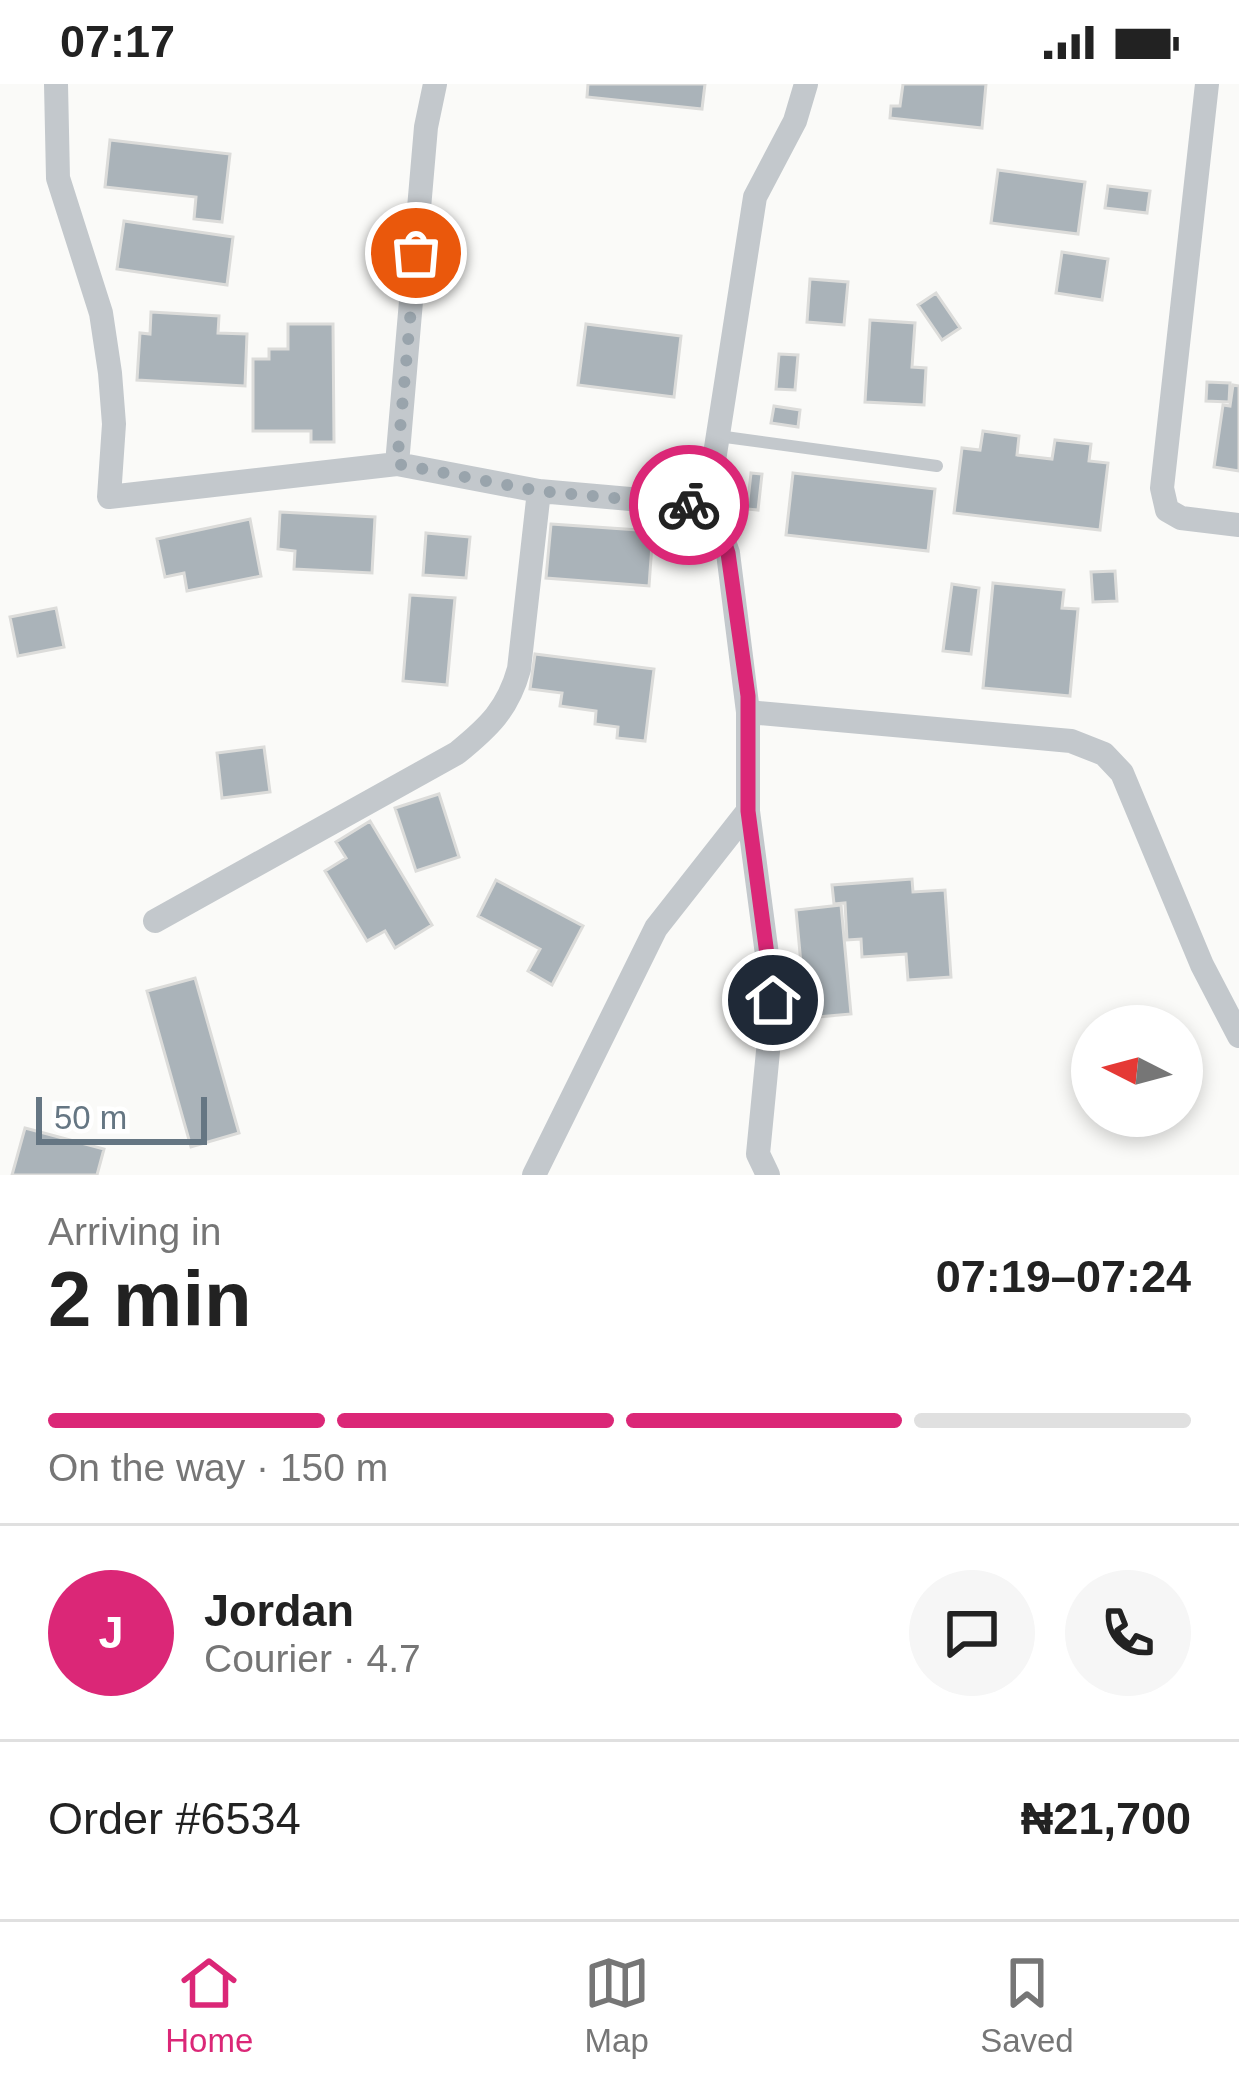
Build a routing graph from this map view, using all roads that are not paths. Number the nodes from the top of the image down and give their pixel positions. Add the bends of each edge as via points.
1 (56, 84) edge
2 (435, 84) edge
3 (806, 84) edge
4 (1207, 84) edge
5 (718, 436) junction
6 (397, 464) junction
7 (937, 466) dead end
8 (539, 491) junction
9 (706, 512) junction
10 (1239, 525) edge
11 (748, 712) junction
12 (748, 811) junction
13 (155, 921) dead end
14 (1239, 1036) edge
15 (533, 1175) edge
16 (768, 1175) edge

1 - 6 street via 58,178 110,373 109,497
2 - 6 street
3 - 5 street via 755,197
4 - 10 street via 1162,488 1167,510 1181,518
5 - 7 lane
5 - 9 street
6 - 8 street
8 - 9 street
8 - 13 street via 519,669 495,722 457,753
9 - 11 street via 728,553
11 - 12 street
11 - 14 street via 1071,741 1104,754 1122,773
12 - 15 street via 656,928
12 - 16 street via 773,1000 758,1154

